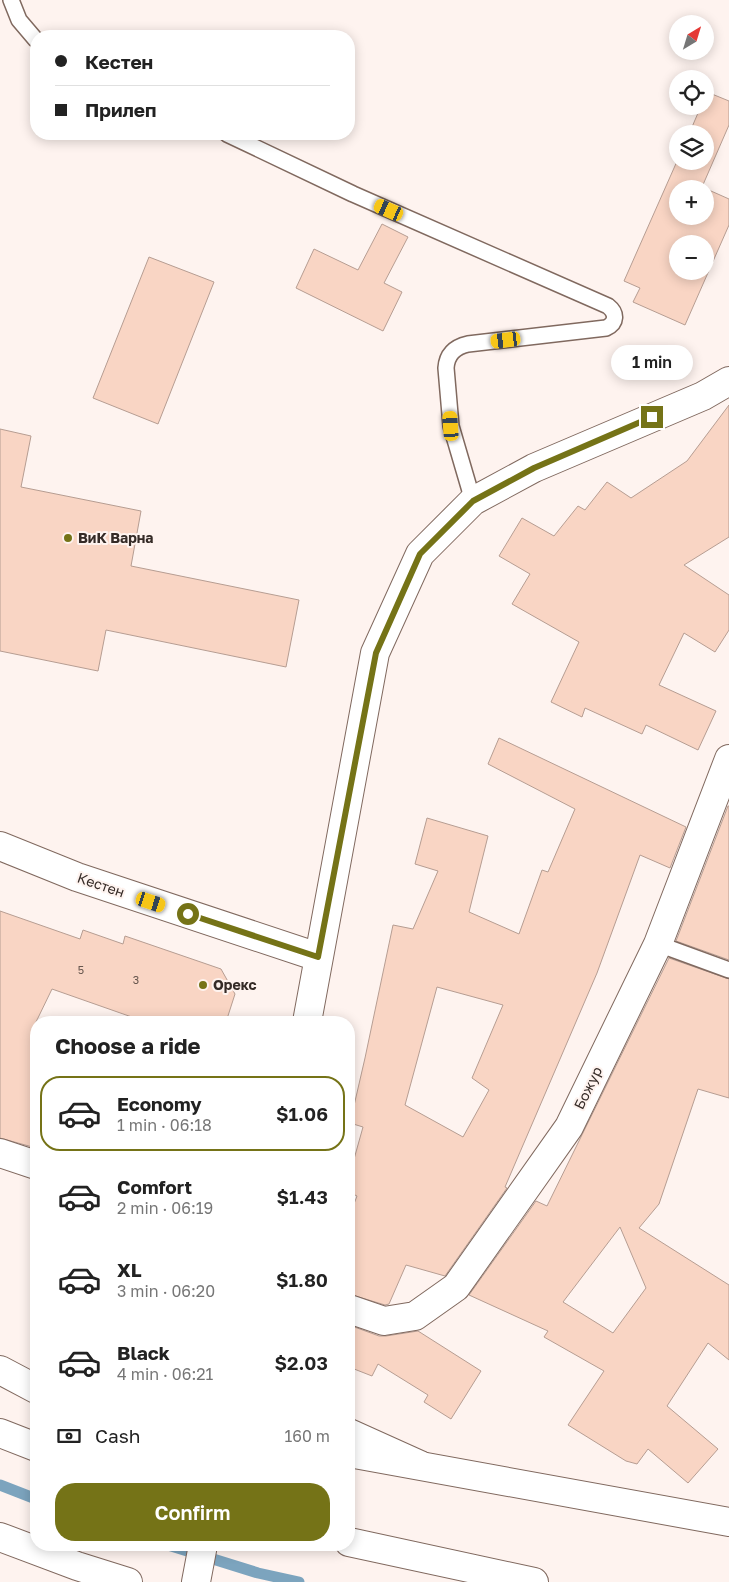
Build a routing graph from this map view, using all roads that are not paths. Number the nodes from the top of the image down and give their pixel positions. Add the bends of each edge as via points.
1 (11, 0) edge
2 (30, 33) edge
3 (240, 140) edge
4 (729, 381) edge
5 (473, 501) junction
6 (729, 759) edge
7 (724, 788) edge
8 (0, 846) edge
9 (658, 944) junction
10 (318, 957) junction
11 (729, 970) edge
12 (308, 1016) edge
13 (0, 1153) edge
14 (30, 1163) edge
15 (355, 1311) edge
16 (0, 1370) edge
17 (30, 1386) edge
18 (0, 1433) edge
19 (355, 1436) edge
20 (30, 1445) edge
21 (355, 1454) edge
22 (420, 1465) junction
23 (729, 1522) edge
24 (355, 1533) edge
25 (0, 1537) edge
26 (355, 1543) edge
27 (30, 1548) edge
28 (38, 1551) edge
29 (202, 1551) edge
30 (405, 1555) junction
31 (128, 1582) edge
32 (196, 1582) edge
33 (534, 1582) edge

1 - 2 lane via 19,20
3 - 5 lane via 614,310 615,319 606,328 462,346 451,353 446,368 451,426
4 - 5 main road via 703,396 534,468
5 - 10 main road via 420,554 376,653
6 - 7 main road, Божур
7 - 9 main road, Божур
8 - 10 main road, Кестен via 77,877
9 - 11 lane
9 - 15 main road, Божур via 569,1126 456,1287 415,1316 384,1321
10 - 12 main road
13 - 14 main road
16 - 17 main road
18 - 20 main road
19 - 22 main road
21 - 22 main road
22 - 23 main road
24 - 30 main road
25 - 27 main road
26 - 30 main road
28 - 31 main road
29 - 32 main road
30 - 33 main road

